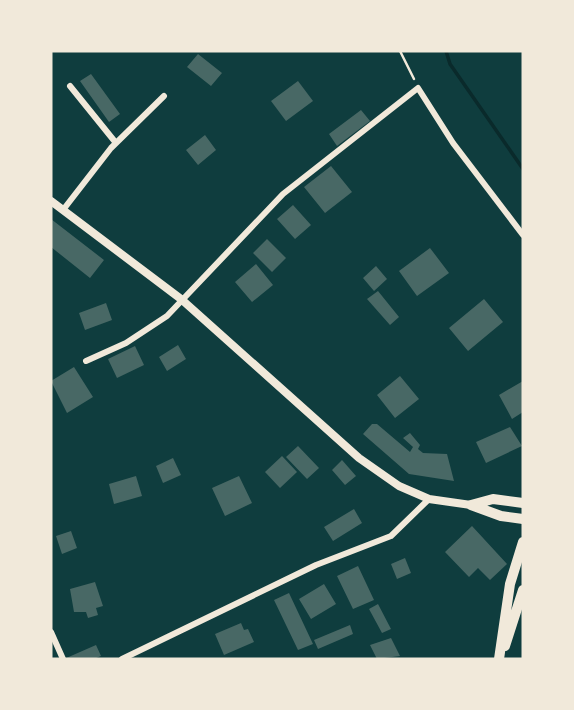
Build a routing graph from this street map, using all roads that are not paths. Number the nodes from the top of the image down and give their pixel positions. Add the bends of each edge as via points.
1 (70, 86) dead end
2 (164, 96) dead end
3 (116, 143) junction
4 (51, 201) edge
5 (63, 209) junction
6 (523, 235) edge
7 (181, 299) junction
8 (86, 361) dead end
9 (429, 499) junction
10 (521, 501) edge
11 (471, 505) junction
12 (523, 519) edge
13 (523, 542) edge
14 (523, 590) edge
15 (51, 632) edge
16 (63, 659) edge
17 (122, 659) edge
18 (501, 659) edge

1 - 3 street
2 - 3 street
3 - 5 street
4 - 5 street
5 - 7 street
6 - 7 street via 418,88 283,194
7 - 8 street via 167,316 126,343
7 - 9 street via 359,458
9 - 11 street
9 - 17 street via 391,536 316,565
10 - 11 highway via 493,499
11 - 12 highway
13 - 18 highway via 510,584
14 - 18 highway
15 - 16 street

